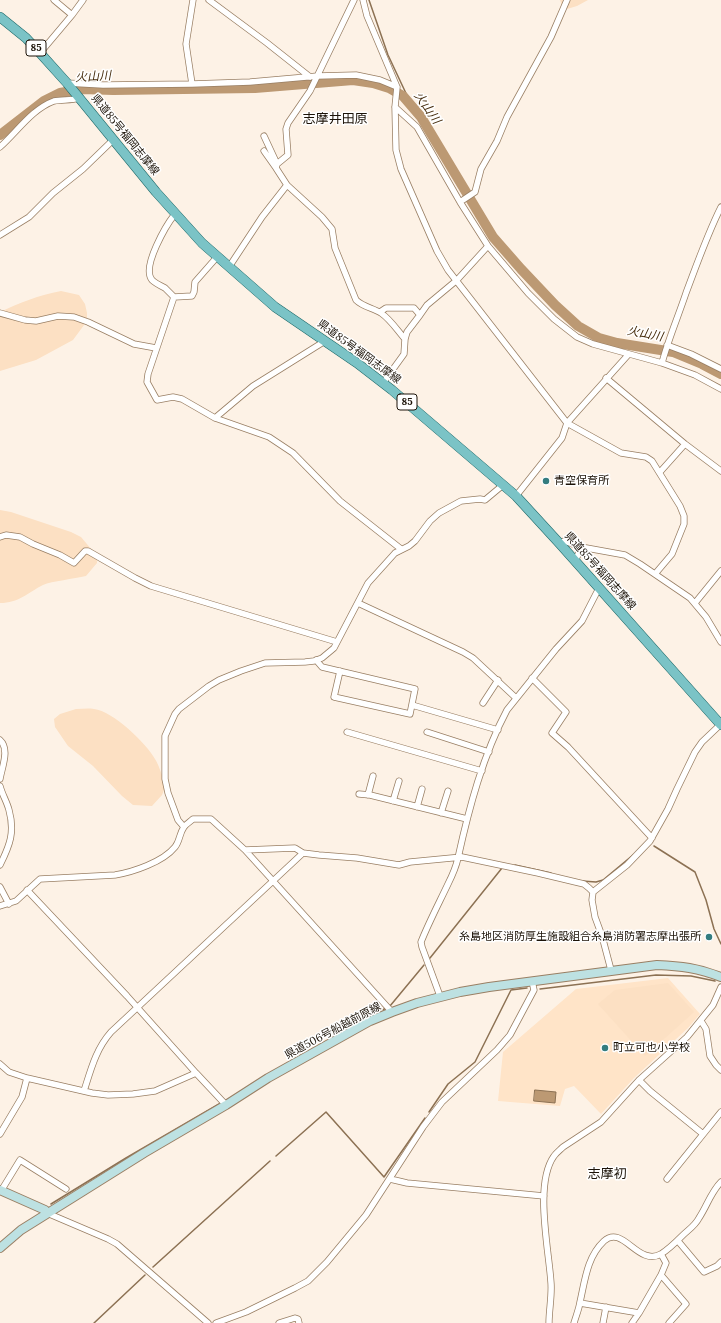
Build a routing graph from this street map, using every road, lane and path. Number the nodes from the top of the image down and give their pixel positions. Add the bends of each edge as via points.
1 (54, 0) edge
2 (83, 0) edge
3 (193, 0) edge
4 (209, 0) edge
5 (354, 0) edge
6 (363, 0) edge
7 (567, 0) edge
8 (72, 15) junction
9 (0, 17) edge
10 (40, 52) junction
11 (318, 76) junction
12 (310, 77) junction
13 (67, 83) junction
14 (192, 84) junction
15 (397, 87) junction
16 (79, 98) junction
17 (395, 107) junction
18 (264, 136) dead end
19 (113, 140) junction
20 (0, 147) edge
21 (264, 151) dead end
22 (276, 166) junction
23 (287, 185) junction
24 (462, 201) junction
25 (721, 208) edge
26 (175, 214) junction
27 (0, 235) edge
28 (488, 246) junction
29 (217, 257) junction
30 (229, 267) junction
31 (457, 280) junction
32 (174, 297) junction
33 (380, 312) junction
34 (0, 313) edge
35 (420, 315) junction
36 (405, 339) junction
37 (325, 342) junction
38 (667, 346) junction
39 (156, 348) junction
40 (628, 355) junction
41 (662, 363) junction
42 (721, 369) edge
43 (606, 378) junction
44 (384, 383) junction
45 (721, 389) edge
46 (215, 418) junction
47 (567, 423) junction
48 (685, 444) junction
49 (721, 471) edge
50 (660, 472) junction
51 (503, 485) junction
52 (516, 496) junction
53 (0, 537) edge
54 (560, 544) junction
55 (581, 546) junction
56 (401, 549) junction
57 (575, 562) junction
58 (721, 571) edge
59 (655, 574) junction
60 (599, 588) junction
61 (358, 603) junction
62 (695, 603) junction
63 (337, 642) junction
64 (721, 642) edge
65 (316, 660) junction
66 (340, 671) junction
67 (532, 678) junction
68 (498, 680) junction
69 (516, 698) junction
70 (483, 703) dead end
71 (412, 705) junction
72 (721, 724) edge
73 (498, 730) junction
74 (348, 732) dead end
75 (427, 732) dead end
76 (0, 740) edge
77 (489, 752) junction
78 (482, 771) junction
79 (373, 776) dead end
80 (0, 778) edge
81 (398, 781) dead end
82 (0, 786) edge
83 (422, 789) dead end
84 (448, 791) dead end
85 (359, 794) dead end
86 (368, 795) junction
87 (393, 801) junction
88 (417, 807) junction
89 (441, 814) junction
90 (467, 819) junction
91 (184, 828) junction
92 (652, 838) junction
93 (245, 850) junction
94 (303, 853) junction
95 (458, 858) junction
96 (0, 865) edge
97 (272, 882) junction
98 (0, 887) edge
99 (27, 890) junction
100 (592, 892) junction
101 (9, 904) junction
102 (0, 906) edge
103 (611, 970) junction
104 (721, 977) edge
105 (532, 981) junction
106 (721, 987) edge
107 (440, 996) junction
108 (137, 1007) junction
109 (389, 1008) junction
110 (701, 1021) junction
111 (0, 1064) edge
112 (721, 1070) edge
113 (196, 1073) junction
114 (27, 1078) junction
115 (639, 1080) junction
116 (84, 1091) junction
117 (226, 1105) junction
118 (721, 1112) edge
119 (0, 1134) edge
120 (703, 1134) junction
121 (390, 1179) junction
122 (667, 1179) dead end
123 (721, 1182) edge
124 (66, 1189) dead end
125 (1, 1191) edge
126 (544, 1196) junction
127 (47, 1213) junction
128 (678, 1241) junction
129 (0, 1248) edge
130 (661, 1254) junction
131 (721, 1262) edge
132 (661, 1275) junction
133 (580, 1303) junction
134 (606, 1307) junction
135 (639, 1313) junction
136 (208, 1323) edge
137 (216, 1323) edge
138 (279, 1323) edge
139 (299, 1323) edge
140 (550, 1323) edge
141 (574, 1323) edge
142 (602, 1323) edge
143 (632, 1323) edge
144 (669, 1323) edge

1 - 8 street
2 - 8 street
3 - 14 street via 186,44
4 - 12 street
5 - 11 street
6 - 15 street via 369,22
7 - 24 street via 551,37 481,169 475,192
8 - 10 street
9 - 10 main road, 県道85号福岡志摩線 / 85
10 - 13 main road, 県道85号福岡志摩線 / 85
11 - 12 street
11 - 15 street via 356,75
11 - 22 street via 288,123 288,155
12 - 14 street
13 - 14 street
13 - 16 main road, 県道85号福岡志摩線 / 85
15 - 17 street
16 - 19 main road, 県道85号福岡志摩線 / 85
16 - 20 street via 55,101 42,108
17 - 24 street via 417,127
17 - 31 street via 396,150 401,169 437,250
18 - 22 street
19 - 26 main road, 県道85号福岡志摩線 / 85
19 - 27 street via 29,217
21 - 22 street
22 - 23 street
23 - 30 street
23 - 33 street via 332,229 335,248 356,300
24 - 28 street
25 - 38 street via 696,266
26 - 29 main road, 県道85号福岡志摩線 / 85
26 - 32 street via 158,242 150,275 152,280
28 - 31 street
28 - 40 street via 532,297 562,326 577,337
29 - 30 main road, 県道85号福岡志摩線 / 85
29 - 32 street via 195,282 192,296
30 - 37 main road, 県道85号福岡志摩線 / 85 via 275,308
31 - 35 street
31 - 47 street
32 - 39 street
33 - 35 street via 386,308 414,308
33 - 36 street
34 - 39 street via 25,320 74,317 134,344
35 - 36 street
36 - 44 street via 404,354
37 - 44 main road, 県道85号福岡志摩線 / 85
37 - 46 street via 253,386
38 - 41 street
38 - 42 street via 691,354
39 - 46 street via 147,382 157,400 173,397 182,399
40 - 41 street
40 - 43 street
41 - 45 street
43 - 47 street
43 - 48 street
44 - 51 main road, 県道85号福岡志摩線 / 85
46 - 56 street via 269,437 284,446 340,501
47 - 50 street via 621,453 646,457
47 - 52 street via 562,438
48 - 49 street
48 - 50 street
50 - 59 street via 680,506 684,524 672,554
51 - 52 main road, 県道85号福岡志摩線 / 85
51 - 56 street via 485,500 461,501 439,513 415,542
52 - 54 main road, 県道85号福岡志摩線 / 85
53 - 63 street via 20,537 74,563 85,551 151,586
54 - 55 street via 564,541
54 - 57 main road, 県道85号福岡志摩線 / 85
55 - 57 street
55 - 59 street via 625,554
56 - 61 street via 394,553 368,583
57 - 60 main road, 県道85号福岡志摩線 / 85
58 - 62 street
59 - 62 street
60 - 67 street via 582,621
60 - 72 main road, 県道85号福岡志摩線 / 85
61 - 63 street
61 - 68 street via 463,652
62 - 64 street
63 - 65 street via 334,648
65 - 66 street via 322,667
65 - 91 street via 265,663 241,671 209,686 175,714 165,736 165,779 178,820
66 - 71 street via 415,689
66 - 71 street via 334,697 410,714
67 - 69 street
67 - 92 street via 566,712 552,733
68 - 69 street
68 - 70 street
69 - 73 street
71 - 73 street
72 - 92 street via 695,752
73 - 77 street
74 - 78 street
75 - 77 street
76 - 80 street via 5,752
77 - 78 street
78 - 90 street
79 - 86 street
81 - 87 street
82 - 96 street via 10,811 12,829 10,846
83 - 88 street
84 - 89 street
85 - 86 street
86 - 87 street
87 - 88 street
88 - 89 street
89 - 90 street
90 - 95 street
91 - 93 street via 193,819 211,819
91 - 99 street via 174,849 140,869 115,875 40,879
92 - 100 street via 646,848 627,866
93 - 94 street via 295,848
93 - 97 street
94 - 95 street via 398,865
94 - 97 street
95 - 100 street via 584,884
95 - 107 street via 421,942
97 - 108 street
97 - 109 street
98 - 101 street
99 - 101 street
99 - 108 street
100 - 103 street via 595,917
101 - 102 street
103 - 104 main road, 県道506号船越前原線 via 676,965 703,970
103 - 105 main road, 県道506号船越前原線
105 - 107 main road, 県道506号船越前原線
105 - 121 street via 534,990 510,1035 442,1102
106 - 110 street via 713,1005
107 - 109 main road, 県道506号船越前原線
108 - 113 street
108 - 116 street via 104,1040 95,1057
109 - 117 main road, 県道506号船越前原線
110 - 112 street via 706,1029 710,1056
110 - 115 street via 678,1046
111 - 114 street via 9,1072
113 - 116 street via 155,1091 108,1095
113 - 117 street
114 - 116 street
114 - 119 street via 22,1097
115 - 120 street
115 - 126 street via 601,1122 554,1155 547,1175
117 - 127 main road, 県道506号船越前原線
118 - 120 street
120 - 122 street
121 - 126 street via 407,1183
121 - 137 street via 357,1226 308,1281 264,1304
123 - 128 street via 704,1206 699,1219
124 - 125 street via 20,1160
125 - 127 main road
126 - 140 street via 551,1284
127 - 129 main road, 県道506号船越前原線
127 - 136 street via 117,1244
128 - 130 street
128 - 131 street via 704,1272
130 - 132 street via 666,1263
130 - 133 street via 646,1256 619,1238 607,1239 593,1255
132 - 135 street
132 - 144 street via 686,1304
133 - 134 street
133 - 141 street
134 - 135 street
134 - 142 street
135 - 143 street
138 - 139 street via 295,1318

